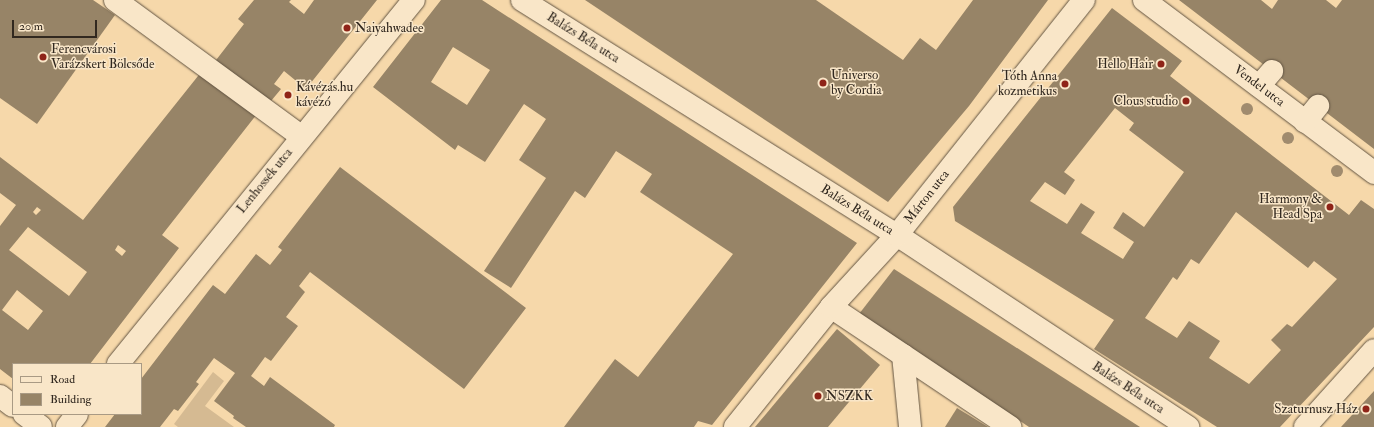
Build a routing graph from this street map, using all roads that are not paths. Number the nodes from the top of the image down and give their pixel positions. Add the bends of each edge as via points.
1 (115, 0) edge
2 (414, 0) edge
3 (522, 0) edge
4 (1084, 0) edge
5 (1144, 0) edge
6 (302, 136) junction
7 (1374, 173) edge
8 (897, 235) junction
9 (831, 307) junction
10 (1374, 350) edge
11 (902, 355) junction
12 (119, 363) edge
13 (0, 396) edge
14 (12, 405) edge
15 (25, 415) edge
16 (76, 415) edge
17 (41, 427) edge
18 (67, 427) edge
19 (735, 427) edge
20 (910, 427) edge
21 (1010, 427) edge
22 (1188, 427) edge
23 (1305, 427) edge

1 - 6 street
2 - 6 street, Lenhossék utca
3 - 8 street, Balázs Béla utca
4 - 8 street, Márton utca
5 - 7 street, Vendel utca via 1266,79 1312,114
6 - 12 street, Lenhossék utca
8 - 9 street, Márton utca
8 - 22 street, Balázs Béla utca
9 - 11 street
9 - 19 street, Márton utca
10 - 23 street
11 - 20 street
11 - 21 street
13 - 14 street
15 - 17 street
16 - 18 street

